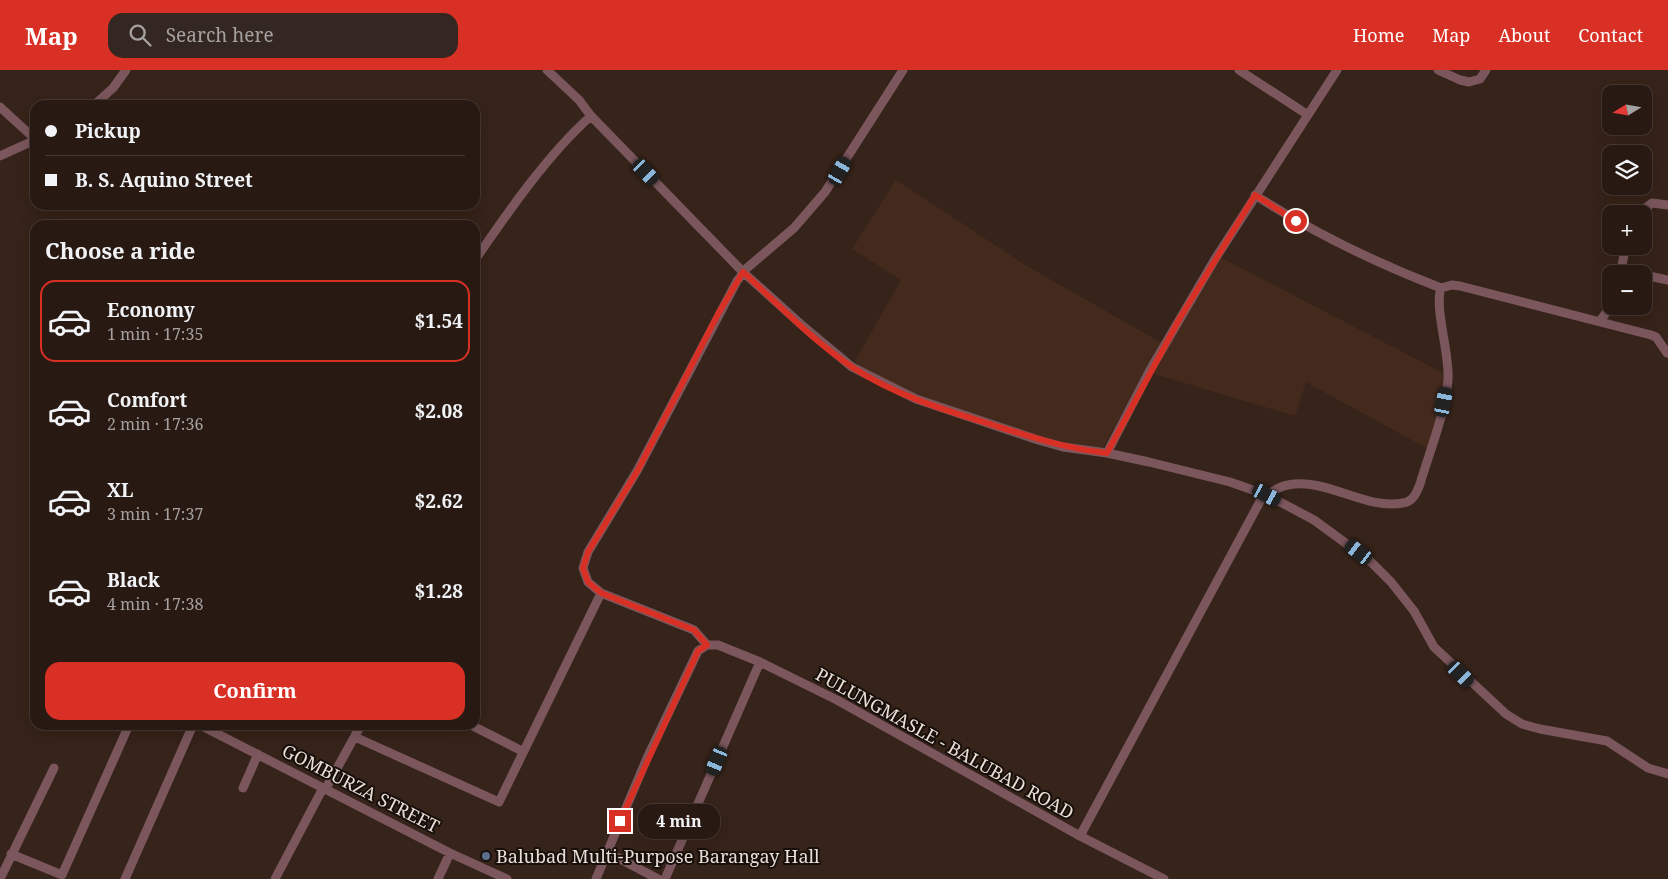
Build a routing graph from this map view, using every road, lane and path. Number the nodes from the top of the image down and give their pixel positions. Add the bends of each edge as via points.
1 (126, 70) edge
2 (547, 70) edge
3 (903, 70) edge
4 (1239, 70) edge
5 (1337, 70) edge
6 (1438, 70) edge
7 (1486, 70) edge
8 (100, 100) edge
9 (0, 108) edge
10 (1308, 115) junction
11 (591, 116) junction
12 (30, 135) edge
13 (30, 141) edge
14 (0, 156) edge
15 (1255, 195) junction
16 (1649, 205) edge
17 (1668, 205) edge
18 (480, 253) edge
19 (743, 272) junction
20 (1652, 277) edge
21 (1668, 280) edge
22 (1441, 288) junction
23 (1604, 315) edge
24 (1600, 320) junction
25 (1667, 353) edge
26 (1107, 453) junction
27 (1266, 495) junction
28 (601, 593) junction
29 (707, 645) junction
30 (760, 662) junction
31 (127, 730) edge
32 (191, 730) edge
33 (210, 730) edge
34 (359, 730) edge
35 (480, 730) edge
36 (355, 737) junction
37 (522, 751) junction
38 (258, 754) junction
39 (54, 768) dead end
40 (1668, 774) edge
41 (243, 788) dead end
42 (324, 789) junction
43 (1080, 836) junction
44 (450, 852) junction
45 (607, 852) junction
46 (12, 854) junction
47 (61, 877) edge
48 (0, 879) edge
49 (72, 879) edge
50 (125, 879) edge
51 (275, 879) edge
52 (438, 879) edge
53 (508, 879) edge
54 (596, 879) edge
55 (658, 879) edge
56 (665, 879) edge
57 (1164, 879) edge

1 - 8 street
2 - 11 street via 580,100
3 - 19 street via 825,192 794,228
4 - 10 street
5 - 10 street
6 - 7 street via 1469,82 1480,79
9 - 12 street
10 - 15 street
11 - 18 street via 576,129
11 - 19 street
13 - 14 street
15 - 22 street via 1373,261
15 - 26 street via 1180,318
16 - 17 street
19 - 26 street via 852,367 882,383 949,412 1038,440
19 - 28 street via 638,470 588,552 583,568 588,582
20 - 21 street
22 - 24 street via 1460,286
22 - 27 street via 1439,300 1448,380 1420,484 1412,498 1403,503 1376,502 1325,488 1288,484
23 - 24 street
24 - 25 street via 1656,337
26 - 27 street via 1230,482
27 - 40 street via 1314,520 1370,561 1414,611 1434,647 1506,714 1522,724 1540,729 1607,741 1648,768
27 - 43 street
28 - 29 street via 694,630
28 - 37 street
29 - 30 street, PULUNGMASLE - BALUBAD ROAD via 718,645
29 - 45 street via 698,651
30 - 43 street, PULUNGMASLE - BALUBAD ROAD via 838,700
30 - 56 street
31 - 47 street
32 - 50 street
33 - 38 street, GOMBURZA STREET
34 - 36 street
35 - 37 street
36 - 37 street via 499,802
36 - 42 street
38 - 41 street
38 - 42 street, GOMBURZA STREET
39 - 46 street
42 - 44 street, GOMBURZA STREET
42 - 51 street
43 - 57 street, PULUNGMASLE - BALUBAD ROAD
44 - 52 street
44 - 53 street, GOMBURZA STREET
45 - 54 street
45 - 55 street
46 - 47 street
46 - 48 street
47 - 49 street

